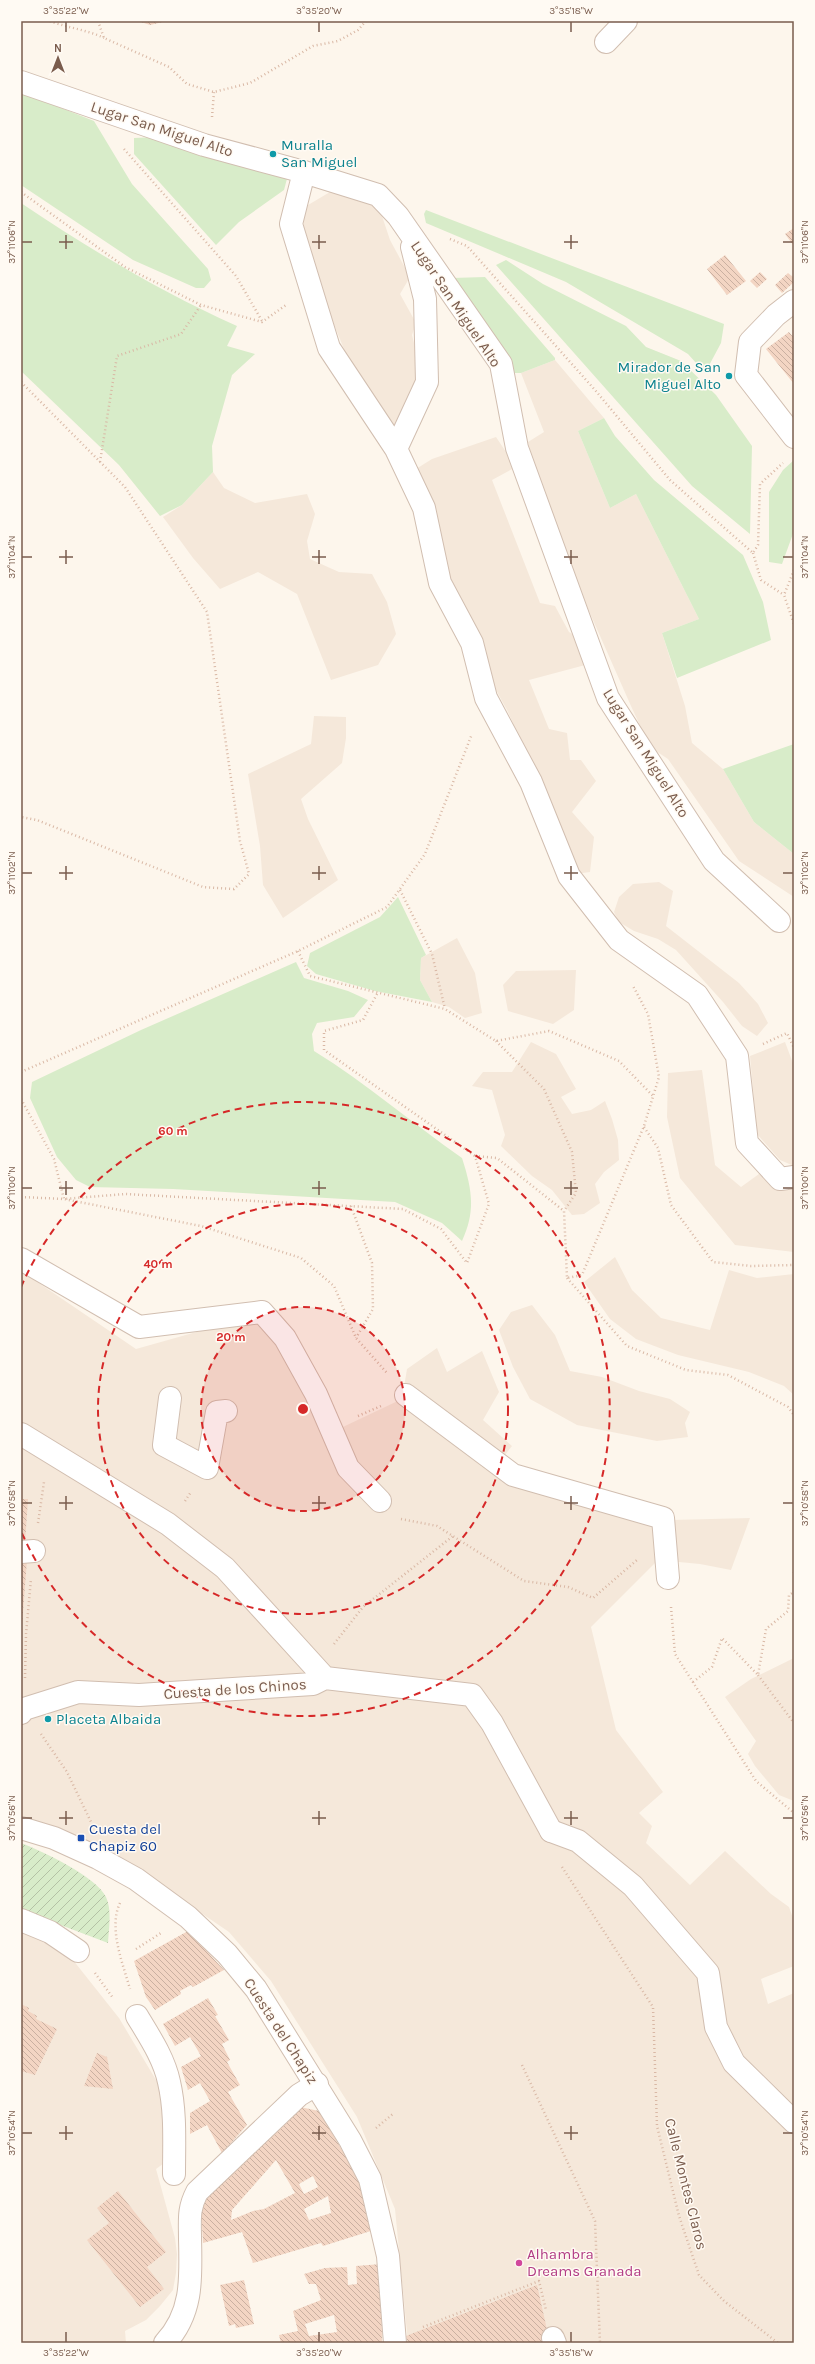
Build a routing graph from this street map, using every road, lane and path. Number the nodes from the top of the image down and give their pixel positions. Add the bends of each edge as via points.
1 (50, 21) edge
2 (98, 21) edge
3 (366, 21) edge
4 (626, 21) edge
5 (104, 38) junction
6 (606, 42) dead end
7 (21, 82) edge
8 (122, 117) junction
9 (304, 172) junction
10 (21, 192) edge
11 (409, 234) junction
12 (446, 237) dead end
13 (794, 301) edge
14 (201, 304) junction
15 (21, 382) edge
16 (794, 437) edge
17 (396, 449) junction
18 (788, 458) dead end
19 (100, 462) junction
20 (753, 553) junction
21 (794, 570) edge
22 (784, 595) junction
23 (794, 624) edge
24 (486, 698) junction
25 (21, 817) edge
26 (400, 890) junction
27 (779, 921) dead end
28 (298, 951) junction
29 (630, 982) dead end
30 (377, 994) junction
31 (445, 1009) junction
32 (496, 1041) junction
33 (794, 1048) edge
34 (737, 1056) junction
35 (21, 1072) edge
36 (653, 1096) junction
37 (21, 1099) edge
38 (644, 1126) junction
39 (475, 1156) junction
40 (794, 1177) edge
41 (21, 1197) edge
42 (64, 1199) junction
43 (351, 1206) junction
44 (564, 1211) junction
45 (21, 1259) edge
46 (794, 1265) edge
47 (567, 1278) junction
48 (356, 1338) junction
49 (406, 1394) junction
50 (170, 1398) dead end
51 (226, 1411) dead end
52 (794, 1415) edge
53 (332, 1428) junction
54 (21, 1434) edge
55 (207, 1468) junction
56 (380, 1501) joint
57 (168, 1524) junction
58 (453, 1536) junction
59 (639, 1558) dead end
60 (668, 1578) joint
61 (794, 1592) edge
62 (320, 1673) junction
63 (758, 1675) junction
64 (693, 1682) junction
65 (21, 1713) edge
66 (794, 1723) edge
67 (67, 1772) dead end
68 (794, 1813) edge
69 (92, 1825) dead end
70 (21, 1828) edge
71 (551, 1831) junction
72 (121, 1900) dead end
73 (21, 1920) edge
74 (166, 1930) dead end
75 (136, 1949) dead end
76 (78, 1951) joint
77 (137, 2016) junction
78 (522, 2065) dead end
79 (317, 2084) junction
80 (394, 2113) dead end
81 (794, 2122) edge
82 (370, 2132) dead end
83 (174, 2174) dead end
84 (418, 2328) dead end
85 (554, 2341) edge
86 (165, 2343) edge
87 (396, 2343) edge
88 (600, 2343) edge
89 (778, 2343) edge

1 - 5 path via 70,29 95,33
2 - 5 path
3 - 5 path via 358,30 338,41 313,46 250,83 214,92 187,84 169,67
4 - 6 street
7 - 8 street, Lugar San Miguel Alto
8 - 9 street, Lugar San Miguel Alto via 204,144
8 - 14 path via 119,143 236,276 262,322
9 - 11 street, Lugar San Miguel Alto via 378,195 398,216
9 - 17 street via 291,224 329,348
10 - 14 path via 125,266
11 - 17 street, Lugar San Miguel Alto via 425,299 428,382
11 - 27 street, Lugar San Miguel Alto via 501,364 517,448 608,698 714,861
12 - 20 path via 467,246 670,480
13 - 16 street via 776,315 750,342 746,375
14 - 19 path via 180,334 117,356
15 - 19 path
17 - 24 street via 424,508 440,583 472,643
18 - 20 path via 760,484 758,545
19 - 25 path via 125,487 207,612 240,841 249,874 234,889 203,887 37,820
20 - 22 path via 761,580
21 - 22 path
22 - 23 path
24 - 26 path via 425,854
24 - 34 street via 531,782 569,876 619,940 697,995
26 - 28 path via 387,907
26 - 31 path via 432,954
28 - 30 path via 310,976
28 - 35 path
29 - 36 path via 648,1014 660,1077
30 - 31 path
30 - 39 path via 363,1020 324,1031 324,1050
31 - 32 path
32 - 36 path via 549,1031 619,1062
32 - 44 path via 544,1089 572,1152 576,1193
33 - 34 path via 788,1033
34 - 40 street via 747,1143 780,1179
36 - 38 path
37 - 42 path via 54,1159
38 - 46 path via 658,1148 671,1205 713,1262 751,1266
38 - 47 path via 582,1275
39 - 43 path via 489,1204 467,1263 441,1229 402,1209
39 - 44 path via 497,1158
41 - 42 path
42 - 43 path via 125,1194
42 - 48 path via 201,1226 301,1258 334,1286
43 - 48 path via 372,1263 373,1309
44 - 47 path
45 - 53 street via 139,1327 262,1312 285,1338
47 - 52 path via 627,1346 686,1370 728,1375 788,1407
48 - 49 path
49 - 53 path
49 - 60 street via 513,1474 663,1518
50 - 55 street via 164,1445
51 - 55 street via 217,1412
53 - 56 street via 348,1468
54 - 57 street
55 - 57 path
56 - 58 path via 402,1520 437,1526
57 - 62 street via 224,1568
58 - 59 path via 524,1581 568,1587 593,1598
58 - 62 path via 364,1607
60 - 64 path via 675,1654
61 - 63 path via 789,1595 788,1611 766,1629
62 - 65 street, Cuesta de los Chinos via 313,1684 154,1694 78,1692 24,1709
62 - 71 street, Cuesta de los Chinos via 472,1695 492,1723
63 - 64 path via 722,1638 712,1667
63 - 66 path
64 - 68 path via 756,1782
67 - 69 path
70 - 79 street, Cuesta del Chapiz via 54,1838 136,1878 188,1916 227,1954 256,1989
71 - 81 street via 578,1841 633,1886 708,1973 716,2027 734,2064
71 - 89 path, Calle Montes Claros via 553,1855 653,2007 657,2126 679,2216 698,2275 724,2301
72 - 77 path via 115,1914 119,1948
73 - 76 street via 50,1932
74 - 75 path
76 - 77 path via 122,2010
77 - 83 street via 154,2044 169,2080 174,2111
78 - 88 path via 595,2221
79 - 86 street via 300,2095 197,2192 190,2206 190,2297 175,2331
79 - 87 street, Cuesta del Chapiz via 370,2179 388,2256
80 - 82 path
84 - 85 path via 539,2281

